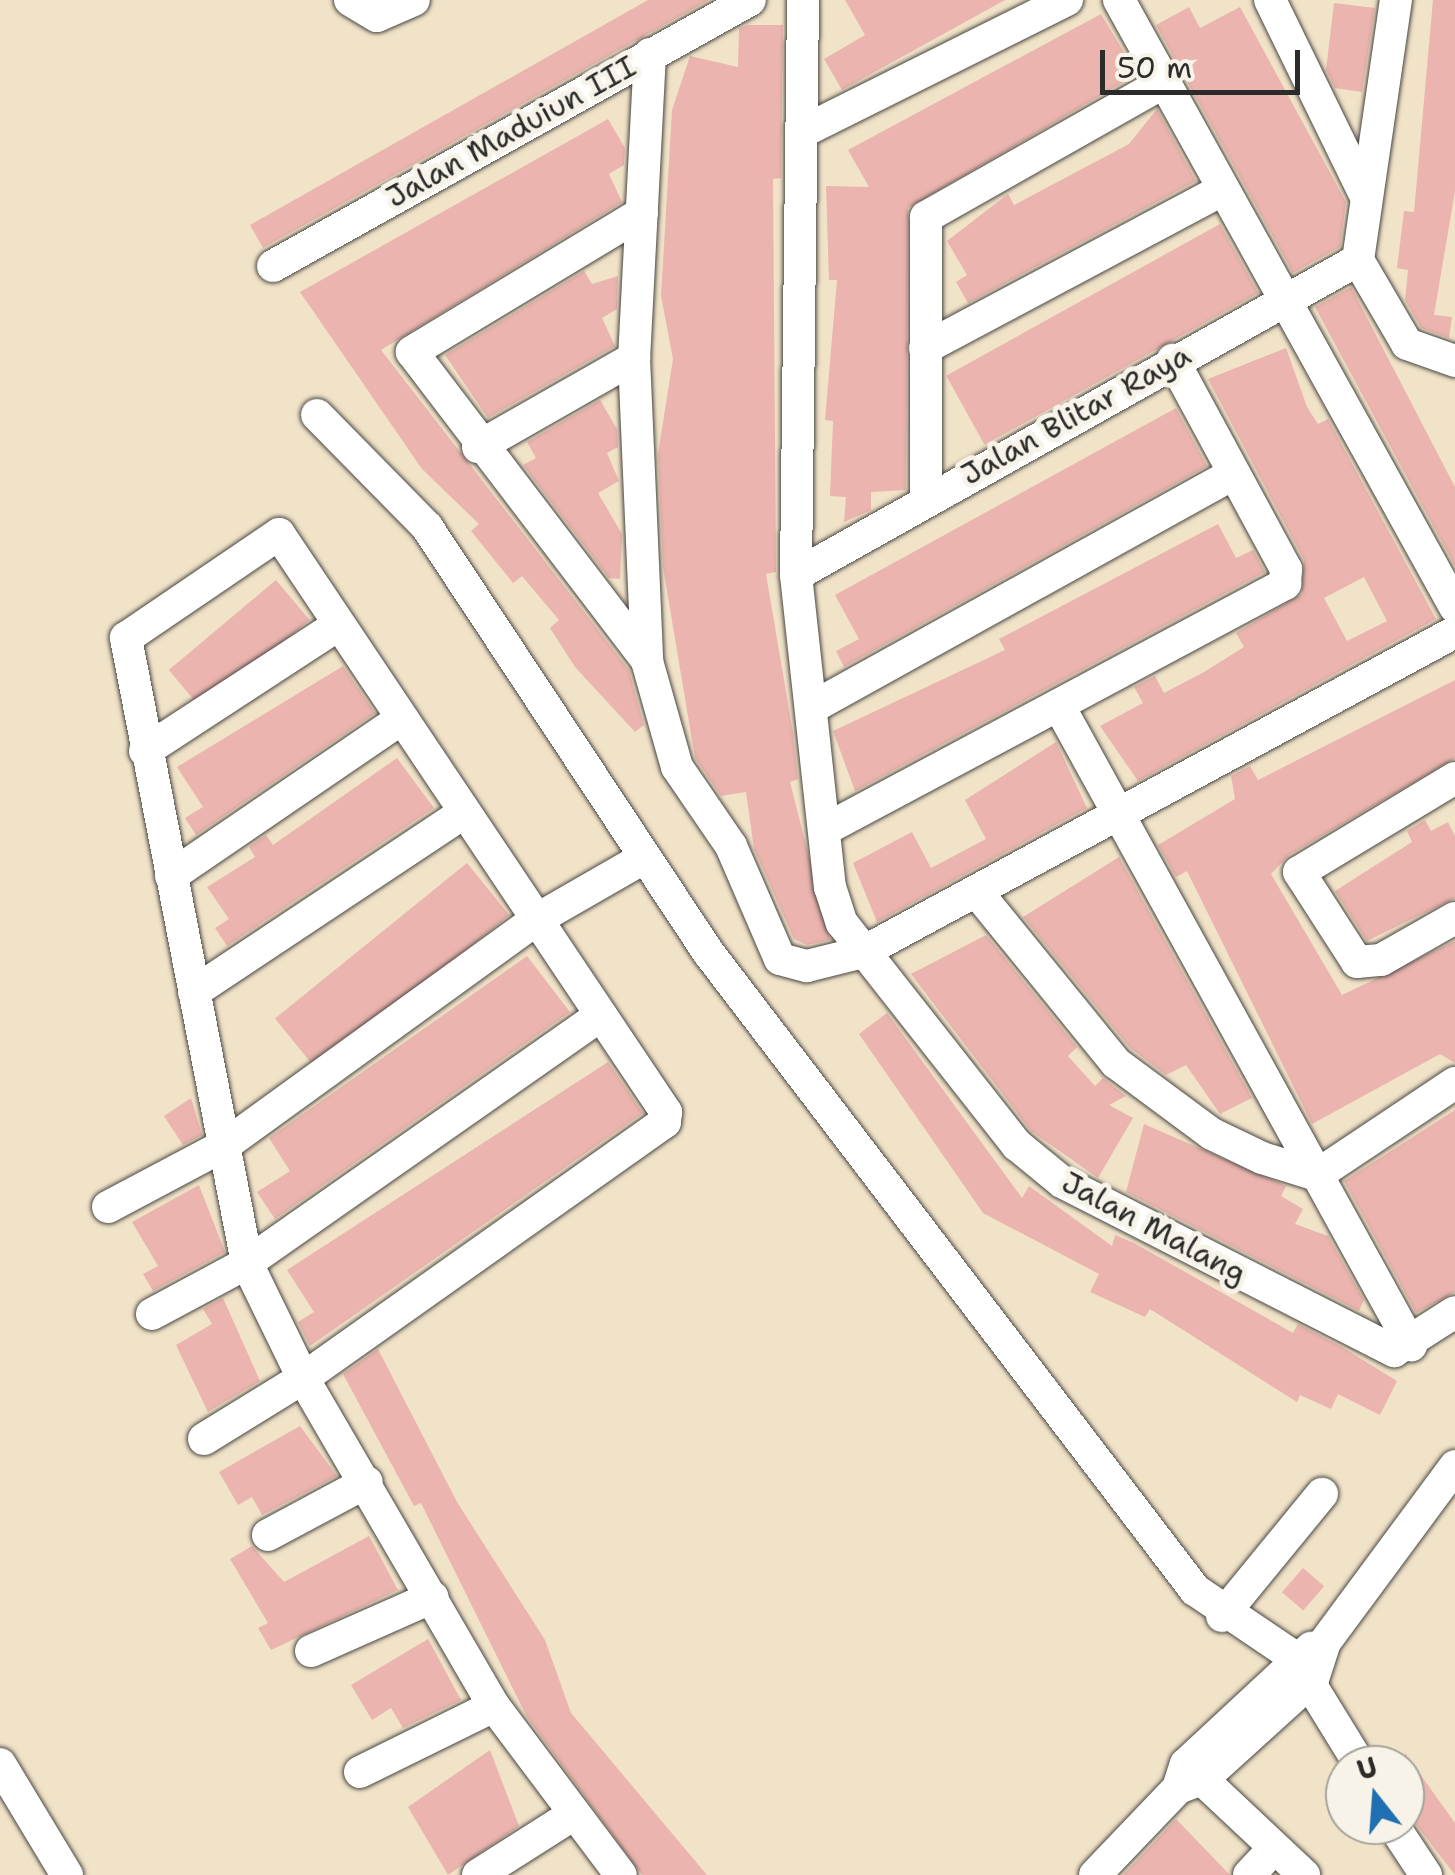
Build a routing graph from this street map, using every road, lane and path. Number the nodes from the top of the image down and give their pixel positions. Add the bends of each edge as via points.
1 (350, 0) edge
2 (414, 0) edge
3 (750, 0) edge
4 (803, 0) edge
5 (1067, 0) edge
6 (1119, 0) edge
7 (1270, 0) edge
8 (1396, 0) edge
9 (650, 54) junction
10 (1161, 84) junction
11 (804, 131) junction
12 (1220, 191) junction
13 (1365, 195) junction
14 (642, 213) junction
15 (1358, 260) junction
16 (273, 266) dead end
17 (1281, 301) junction
18 (925, 348) junction
19 (634, 358) junction
20 (1172, 360) junction
21 (1455, 361) edge
22 (317, 415) dead end
23 (478, 447) junction
24 (1234, 474) junction
25 (926, 500) junction
26 (796, 574) junction
27 (1455, 607) edge
28 (337, 626) junction
29 (1455, 632) edge
30 (647, 661) junction
31 (1059, 706) junction
32 (810, 708) junction
33 (400, 720) junction
34 (145, 751) junction
35 (1455, 778) edge
36 (463, 813) junction
37 (1118, 819) junction
38 (824, 830) junction
39 (644, 858) junction
40 (170, 876) junction
41 (977, 892) junction
42 (1455, 918) edge
43 (536, 920) junction
44 (863, 952) junction
45 (194, 992) junction
46 (600, 1015) junction
47 (1455, 1083) edge
48 (1288, 1126) junction
49 (225, 1144) junction
50 (1262, 1158) junction
51 (1317, 1175) junction
52 (108, 1207) dead end
53 (248, 1263) junction
54 (1455, 1312) edge
55 (152, 1314) dead end
56 (1411, 1345) junction
57 (302, 1378) junction
58 (204, 1439) dead end
59 (1455, 1466) edge
60 (368, 1482) junction
61 (1322, 1494) dead end
62 (268, 1535) dead end
63 (433, 1597) junction
64 (1222, 1616) junction
65 (311, 1651) dead end
66 (1303, 1667) junction
67 (494, 1706) junction
68 (1348, 1745) edge
69 (0, 1764) edge
70 (360, 1772) dead end
71 (1189, 1777) junction
72 (572, 1816) junction
73 (1406, 1845) edge
74 (1260, 1863) edge
75 (67, 1875) edge
76 (478, 1875) edge
77 (621, 1875) edge
78 (1095, 1875) edge
79 (1304, 1875) edge
80 (1426, 1875) edge

1 - 2 street via 358,13 377,16
3 - 9 street, Jalan Maduiun III
4 - 11 street, Jalan Malang
5 - 11 street
6 - 10 street
7 - 13 street
8 - 13 street
9 - 14 street
9 - 16 street, Jalan Maduiun III
10 - 12 street
10 - 18 street via 932,210
11 - 26 street, Jalan Malang
12 - 17 street
12 - 18 street
13 - 15 street
14 - 19 street
14 - 23 street via 416,342 417,362
15 - 17 street, Jalan Blitar Raya
15 - 21 street via 1407,344
17 - 20 street, Jalan Blitar Raya
17 - 27 street
18 - 25 street
19 - 23 street
19 - 30 street
20 - 24 street
20 - 25 street, Jalan Blitar Raya
22 - 39 street via 427,527
23 - 30 street
24 - 31 street via 1285,584
24 - 32 street
25 - 26 street, Jalan Blitar Raya
26 - 32 street, Jalan Malang
28 - 33 street
28 - 34 street
28 - 34 street via 285,538 272,534 126,638
29 - 37 street
30 - 44 street via 677,767 731,846 780,959 807,966
31 - 37 street
31 - 38 street
32 - 38 street, Jalan Malang
33 - 36 street
33 - 40 street
34 - 40 street
35 - 42 street via 1299,872 1356,962 1382,960
36 - 43 street
36 - 45 street
37 - 41 street
37 - 48 street
38 - 44 street, Jalan Malang via 830,888
39 - 43 street
39 - 64 street
40 - 45 street
41 - 44 street
41 - 50 street via 1116,1063 1212,1134
43 - 46 street
43 - 49 street
44 - 56 street, Jalan Malang via 1018,1145 1062,1182 1394,1351
45 - 49 street
46 - 53 street
46 - 57 street via 665,1122
47 - 51 street
48 - 50 street
48 - 51 street
49 - 52 street
49 - 53 street
50 - 51 street
51 - 56 street
53 - 55 street
53 - 57 street
54 - 56 street
57 - 58 street
57 - 60 street
59 - 66 street
60 - 62 street
60 - 63 street
61 - 64 street
63 - 65 street
63 - 67 street
64 - 66 street
66 - 68 street
66 - 71 street
67 - 70 street
67 - 72 street
69 - 75 street
71 - 74 street
71 - 78 street
72 - 76 street
72 - 77 street
73 - 80 street
74 - 79 street

